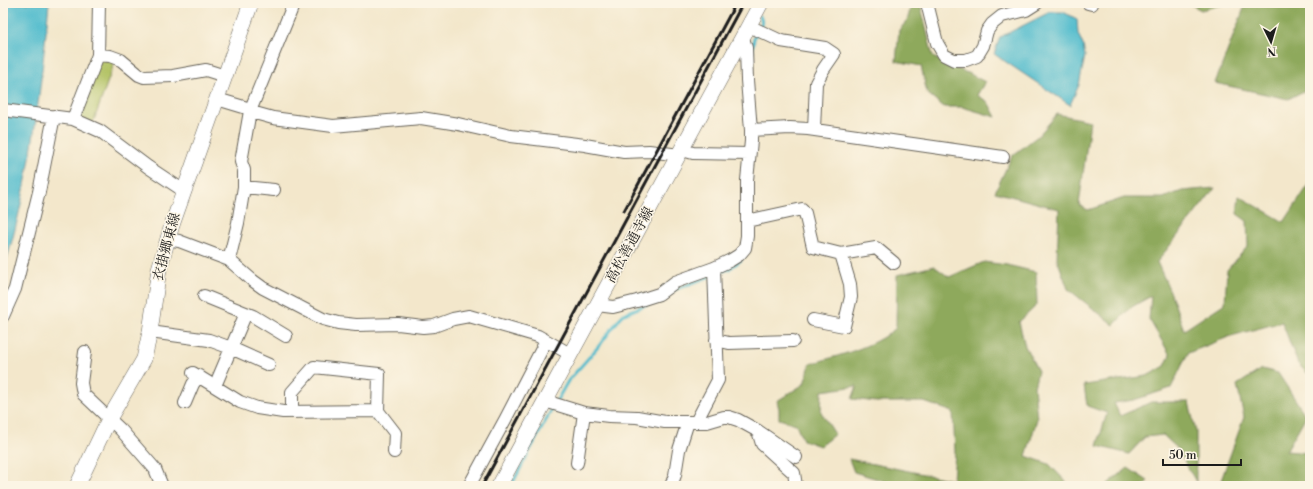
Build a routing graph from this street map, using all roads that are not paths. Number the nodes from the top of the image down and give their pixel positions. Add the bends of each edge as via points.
1 (99, 3) edge
2 (251, 3) edge
3 (294, 3) edge
4 (761, 3) edge
5 (927, 3) edge
6 (1037, 3) edge
7 (746, 32) junction
8 (98, 55) junction
9 (225, 76) junction
10 (217, 99) junction
11 (3, 110) edge
12 (250, 111) junction
13 (54, 116) junction
14 (73, 119) junction
15 (814, 129) junction
16 (751, 130) junction
17 (680, 152) junction
18 (750, 154) junction
19 (1003, 157) dead end
20 (244, 187) junction
21 (274, 190) dead end
22 (184, 191) junction
23 (747, 221) junction
24 (167, 239) junction
25 (841, 254) junction
26 (229, 260) junction
27 (894, 263) dead end
28 (714, 268) junction
29 (204, 296) dead end
30 (597, 305) junction
31 (246, 313) junction
32 (3, 316) edge
33 (813, 320) dead end
34 (150, 332) junction
35 (286, 336) dead end
36 (716, 340) junction
37 (546, 341) junction
38 (793, 341) dead end
39 (231, 348) junction
40 (85, 352) dead end
41 (570, 354) junction
42 (269, 365) dead end
43 (215, 386) junction
44 (545, 401) junction
45 (185, 403) dead end
46 (378, 411) junction
47 (292, 412) junction
48 (584, 413) junction
49 (109, 419) junction
50 (692, 422) junction
51 (758, 431) junction
52 (394, 452) dead end
53 (796, 457) dead end
54 (578, 462) dead end
55 (77, 486) edge
56 (162, 486) edge
57 (469, 486) edge
58 (499, 486) edge
59 (671, 486) edge
60 (796, 486) edge

1 - 8 street
2 - 9 main road, 衣掛郷東線
3 - 12 street
4 - 7 main road, 高松善通寺線
5 - 6 street via 937,43 944,55 954,60 966,60 977,56 992,24 1002,16 1026,10
7 - 15 street via 825,48 834,54 816,83
7 - 16 street
7 - 17 main road, 高松善通寺線
8 - 9 street via 121,60 144,77 173,76 206,70
8 - 14 street
9 - 10 main road, 衣掛郷東線
10 - 12 street
10 - 22 main road, 衣掛郷東線
11 - 13 street
12 - 17 street via 273,118 333,126 421,118 511,136 624,152
12 - 20 street via 241,162 244,170
13 - 14 street
13 - 32 street via 17,281
14 - 22 street via 100,131
15 - 16 street
15 - 19 street
16 - 18 street
17 - 18 street
17 - 30 main road, 高松善通寺線
18 - 23 street
20 - 21 street
20 - 26 street
22 - 24 main road, 衣掛郷東線
23 - 25 street via 802,209 812,247
23 - 28 street via 745,248 739,255
24 - 26 street
24 - 34 main road, 衣掛郷東線 via 158,269
25 - 27 street via 876,248
25 - 33 street via 850,284 844,326
26 - 37 street via 263,288 319,317 338,323 423,327 469,316 538,336
28 - 30 street via 674,282 658,294 637,301 613,307
28 - 36 street
29 - 31 street
30 - 41 main road, 高松善通寺線
31 - 35 street
31 - 39 street
34 - 39 street via 209,340
34 - 49 main road, 衣掛郷東線 via 144,359
36 - 38 street via 729,343
36 - 50 street via 718,380
37 - 41 street
37 - 57 street
39 - 42 street
39 - 43 street
40 - 49 street via 81,383 83,394
41 - 44 main road, 高松善通寺線
43 - 45 street via 196,374
43 - 47 street via 240,402 257,408
44 - 48 street
44 - 58 main road, 高松善通寺線
46 - 47 street
46 - 47 street via 379,374 314,368 292,392
46 - 52 street via 395,433
48 - 50 street via 665,422
48 - 54 street
49 - 55 main road, 衣掛郷東線
49 - 56 street via 156,469
50 - 51 street via 707,422 729,417
50 - 59 street via 679,450
51 - 53 street
51 - 60 street via 762,444 794,473

